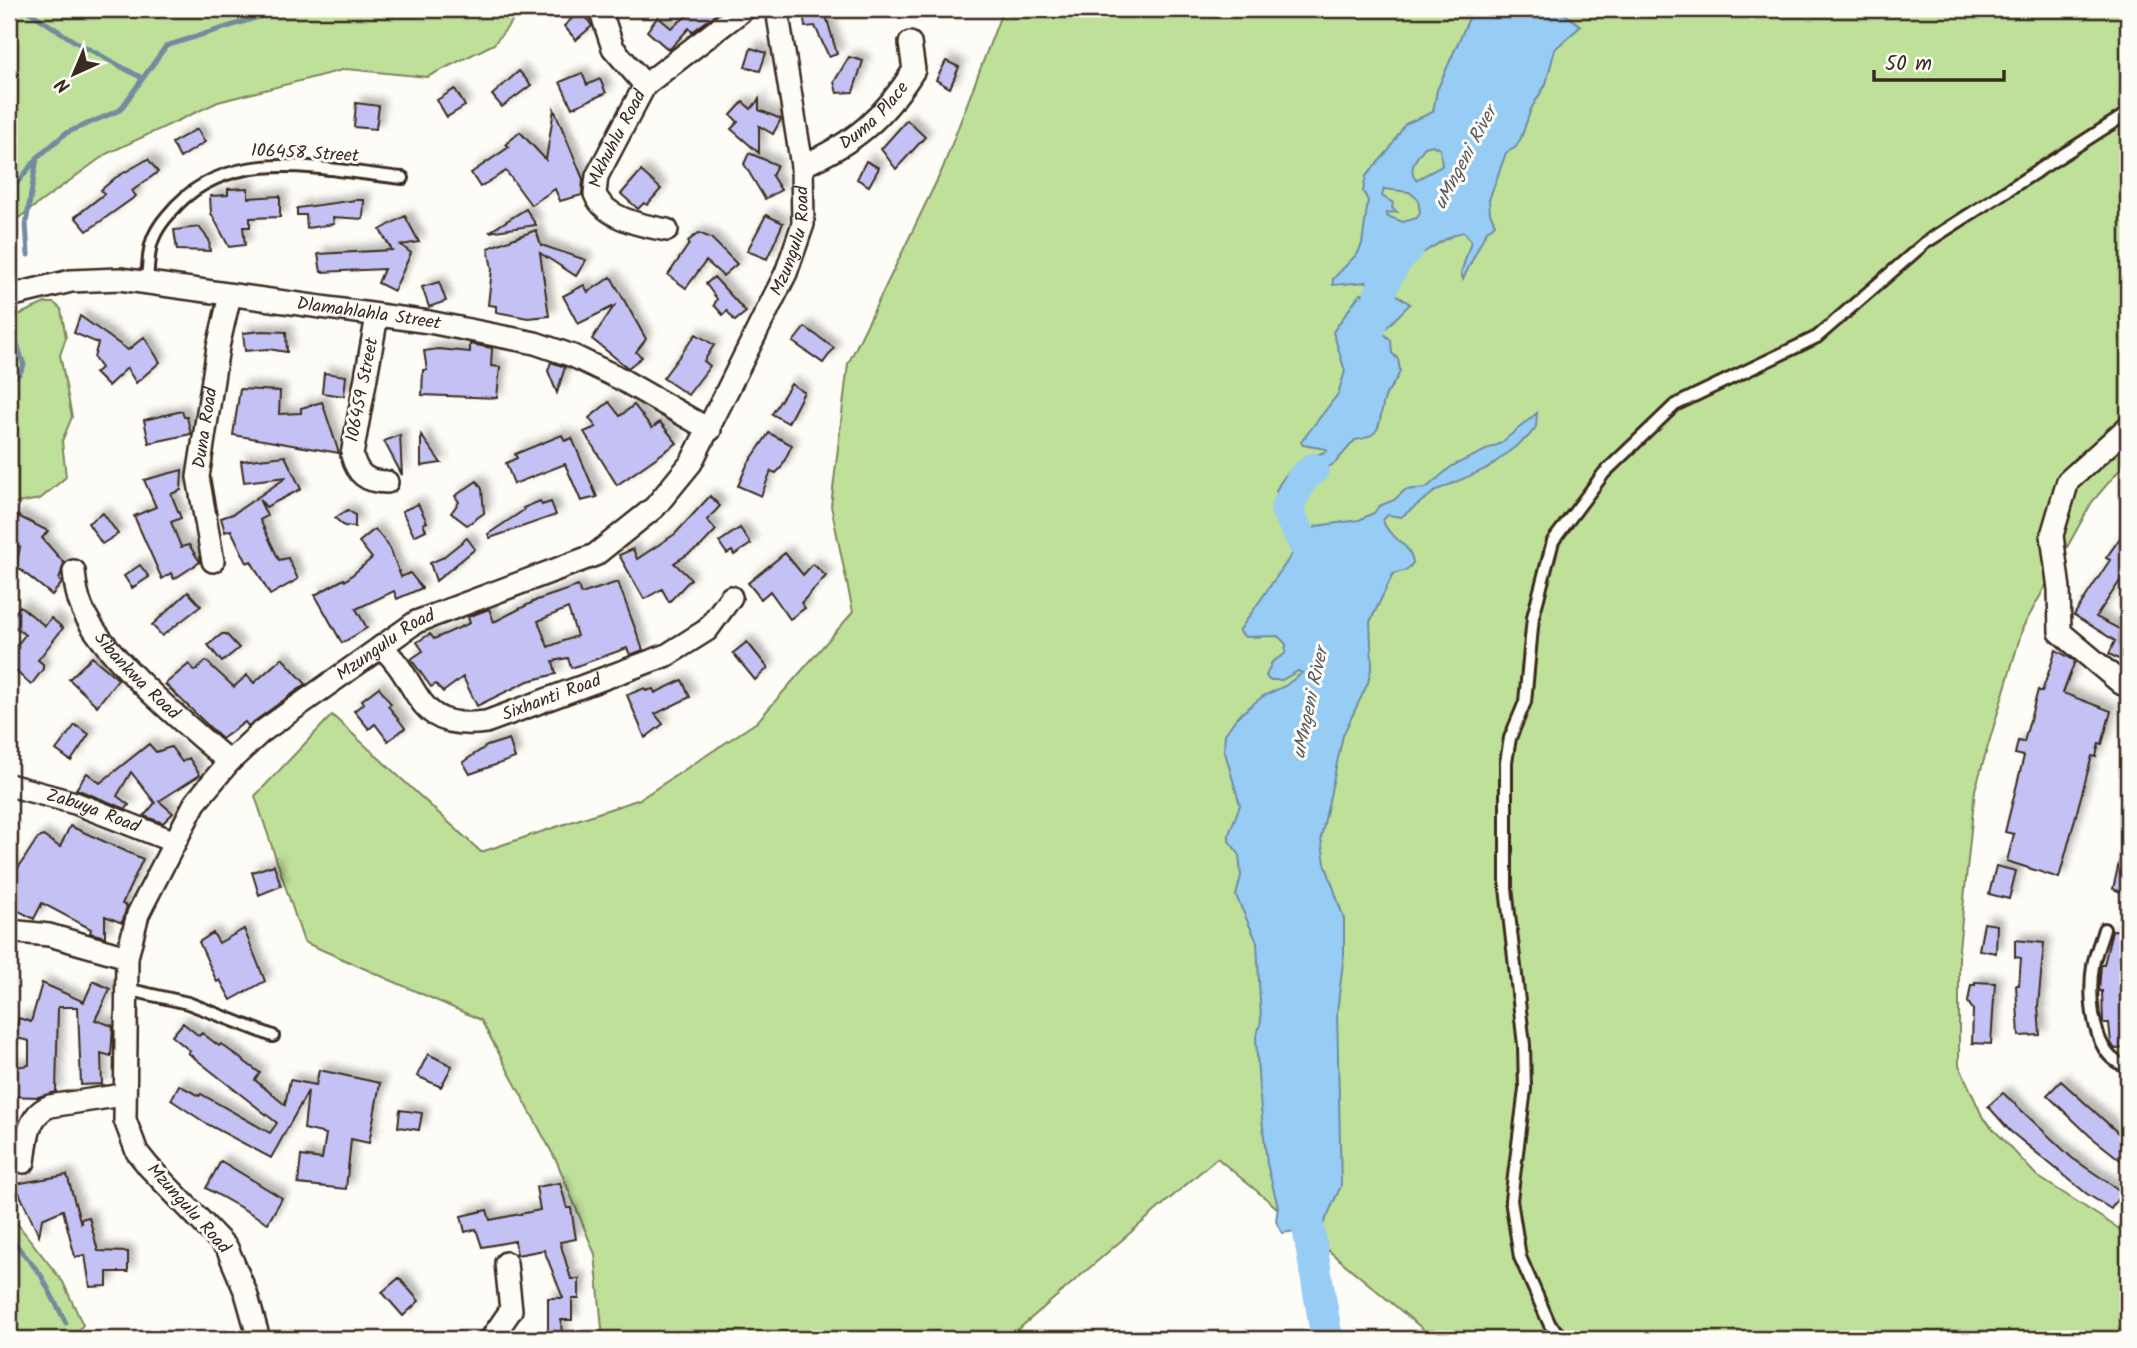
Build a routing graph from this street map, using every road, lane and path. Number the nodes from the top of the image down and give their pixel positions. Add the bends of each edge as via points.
1 (600, 9) edge
2 (744, 9) edge
3 (777, 9) edge
4 (910, 43) dead end
5 (645, 85) junction
6 (2128, 113) edge
7 (802, 166) junction
8 (403, 178) dead end
9 (667, 230) dead end
10 (147, 283) junction
11 (230, 295) junction
12 (9, 296) edge
13 (377, 316) junction
14 (2128, 427) edge
15 (710, 430) junction
16 (387, 482) dead end
17 (213, 561) dead end
18 (74, 571) dead end
19 (731, 597) dead end
20 (381, 647) junction
21 (2122, 684) dead end
22 (229, 762) junction
23 (9, 785) edge
24 (175, 842) junction
25 (2104, 929) dead end
26 (9, 931) edge
27 (127, 957) junction
28 (126, 989) junction
29 (273, 1036) dead end
30 (2128, 1066) edge
31 (122, 1095) junction
32 (24, 1162) dead end
33 (506, 1263) dead end
34 (259, 1339) edge
35 (491, 1339) edge
36 (1564, 1339) edge

1 - 5 street via 613,48
2 - 5 street, Mkhuhlu Road
3 - 7 street, Mzungulu Road
4 - 7 street, Duma Place via 914,70 881,116 863,134
5 - 9 street, Mkhuhlu Road via 597,176 595,194 620,216 641,226
6 - 36 lane via 1925,243 1817,337 1675,405 1604,473 1553,541 1533,617 1525,702 1506,762 1506,888 1525,1090 1511,1200 1520,1257 1550,1325
7 - 15 street, Mzungulu Road via 803,224 796,249
8 - 10 lane, 106458 Street via 285,167 251,167 220,174 194,189 159,227 150,248
10 - 11 street, Dlamahlahla Street
10 - 12 street, Dlamahlahla Street via 95,278
11 - 13 street, Dlamahlahla Street
11 - 17 street, Duna Road via 198,477
13 - 15 street, Dlamahlahla Street via 481,330 573,356
13 - 16 street, 106459 Street via 352,455 365,478
14 - 21 street via 2068,481 2052,536 2060,632
15 - 20 street, Mzungulu Road via 670,491 595,555 436,612
18 - 22 street, Sibankwa Road via 81,607 99,636 154,695
19 - 20 street, Sixhanti Road via 707,630 667,655 486,722 453,722 424,708
20 - 22 street, Mzungulu Road via 260,733
22 - 24 street, Mzungulu Road via 195,803
23 - 24 street, Zabuya Road via 75,803
24 - 27 street, Mzungulu Road via 138,914
25 - 30 lane via 2093,965 2097,1029 2111,1057
26 - 27 street via 49,934
27 - 28 street, Mzungulu Road
28 - 29 lane via 188,1003
28 - 31 street, Mzungulu Road
31 - 32 street via 50,1106 40,1112 31,1123
31 - 34 street, Mzungulu Road via 137,1152 227,1248
33 - 35 street via 511,1310

